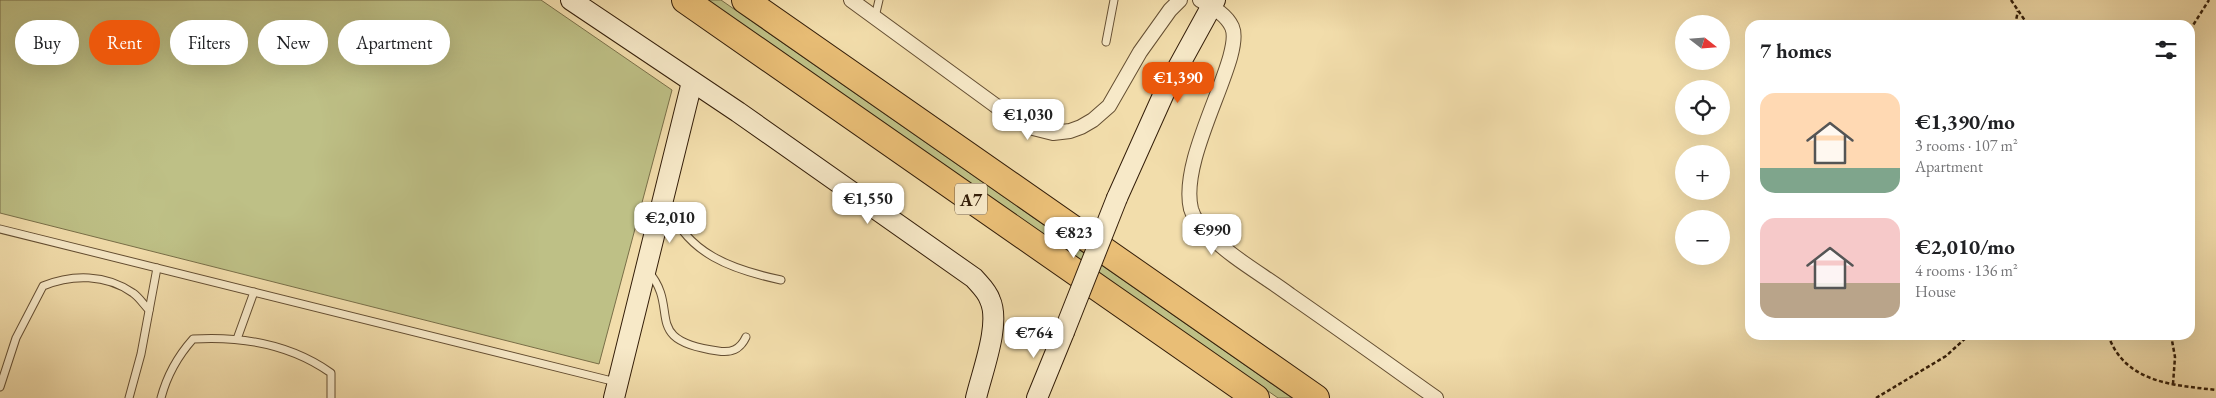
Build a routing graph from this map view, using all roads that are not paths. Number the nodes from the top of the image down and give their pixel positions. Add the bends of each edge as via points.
1 (571, 0) edge
2 (685, 0) edge
3 (745, 0) edge
4 (851, 0) edge
5 (879, 0) edge
6 (1114, 0) edge
7 (1180, 0) edge
8 (1209, 2) edge
9 (875, 17) junction
10 (1106, 42) dead end
11 (692, 82) junction
12 (665, 194) junction
13 (0, 229) edge
14 (157, 268) junction
15 (646, 269) junction
16 (782, 280) dead end
17 (254, 292) junction
18 (149, 310) junction
19 (746, 338) dead end
20 (237, 339) junction
21 (0, 387) edge
22 (616, 390) edge
23 (129, 398) edge
24 (161, 398) edge
25 (331, 398) edge
26 (976, 398) edge
27 (1037, 398) edge
28 (1256, 398) edge
29 (1316, 398) edge
30 (1436, 398) edge

1 - 11 street
2 - 28 highway, Α7
3 - 29 highway, Α7
4 - 9 street
5 - 9 lane
6 - 10 lane
7 - 9 street via 1140,52 1109,106 1087,123 1060,133 1040,131 1003,111
8 - 27 street, bridge via 1117,198
8 - 30 street via 1228,20 1234,37 1193,163 1189,191 1194,218 1207,234 1242,262
11 - 12 street
11 - 26 street via 974,278 986,291 995,316
12 - 15 street
12 - 16 lane via 671,213 687,238 698,248 717,261 749,273
13 - 14 lane
14 - 17 lane
14 - 18 lane
15 - 19 lane via 661,291 664,318 672,335 691,345 727,352 738,349
15 - 22 street
17 - 20 lane
17 - 22 lane
18 - 21 lane via 134,294 107,281 68,278 43,286 16,338
18 - 23 lane
20 - 24 lane via 193,339 179,356 165,382
20 - 25 lane via 272,344 318,364 331,373

